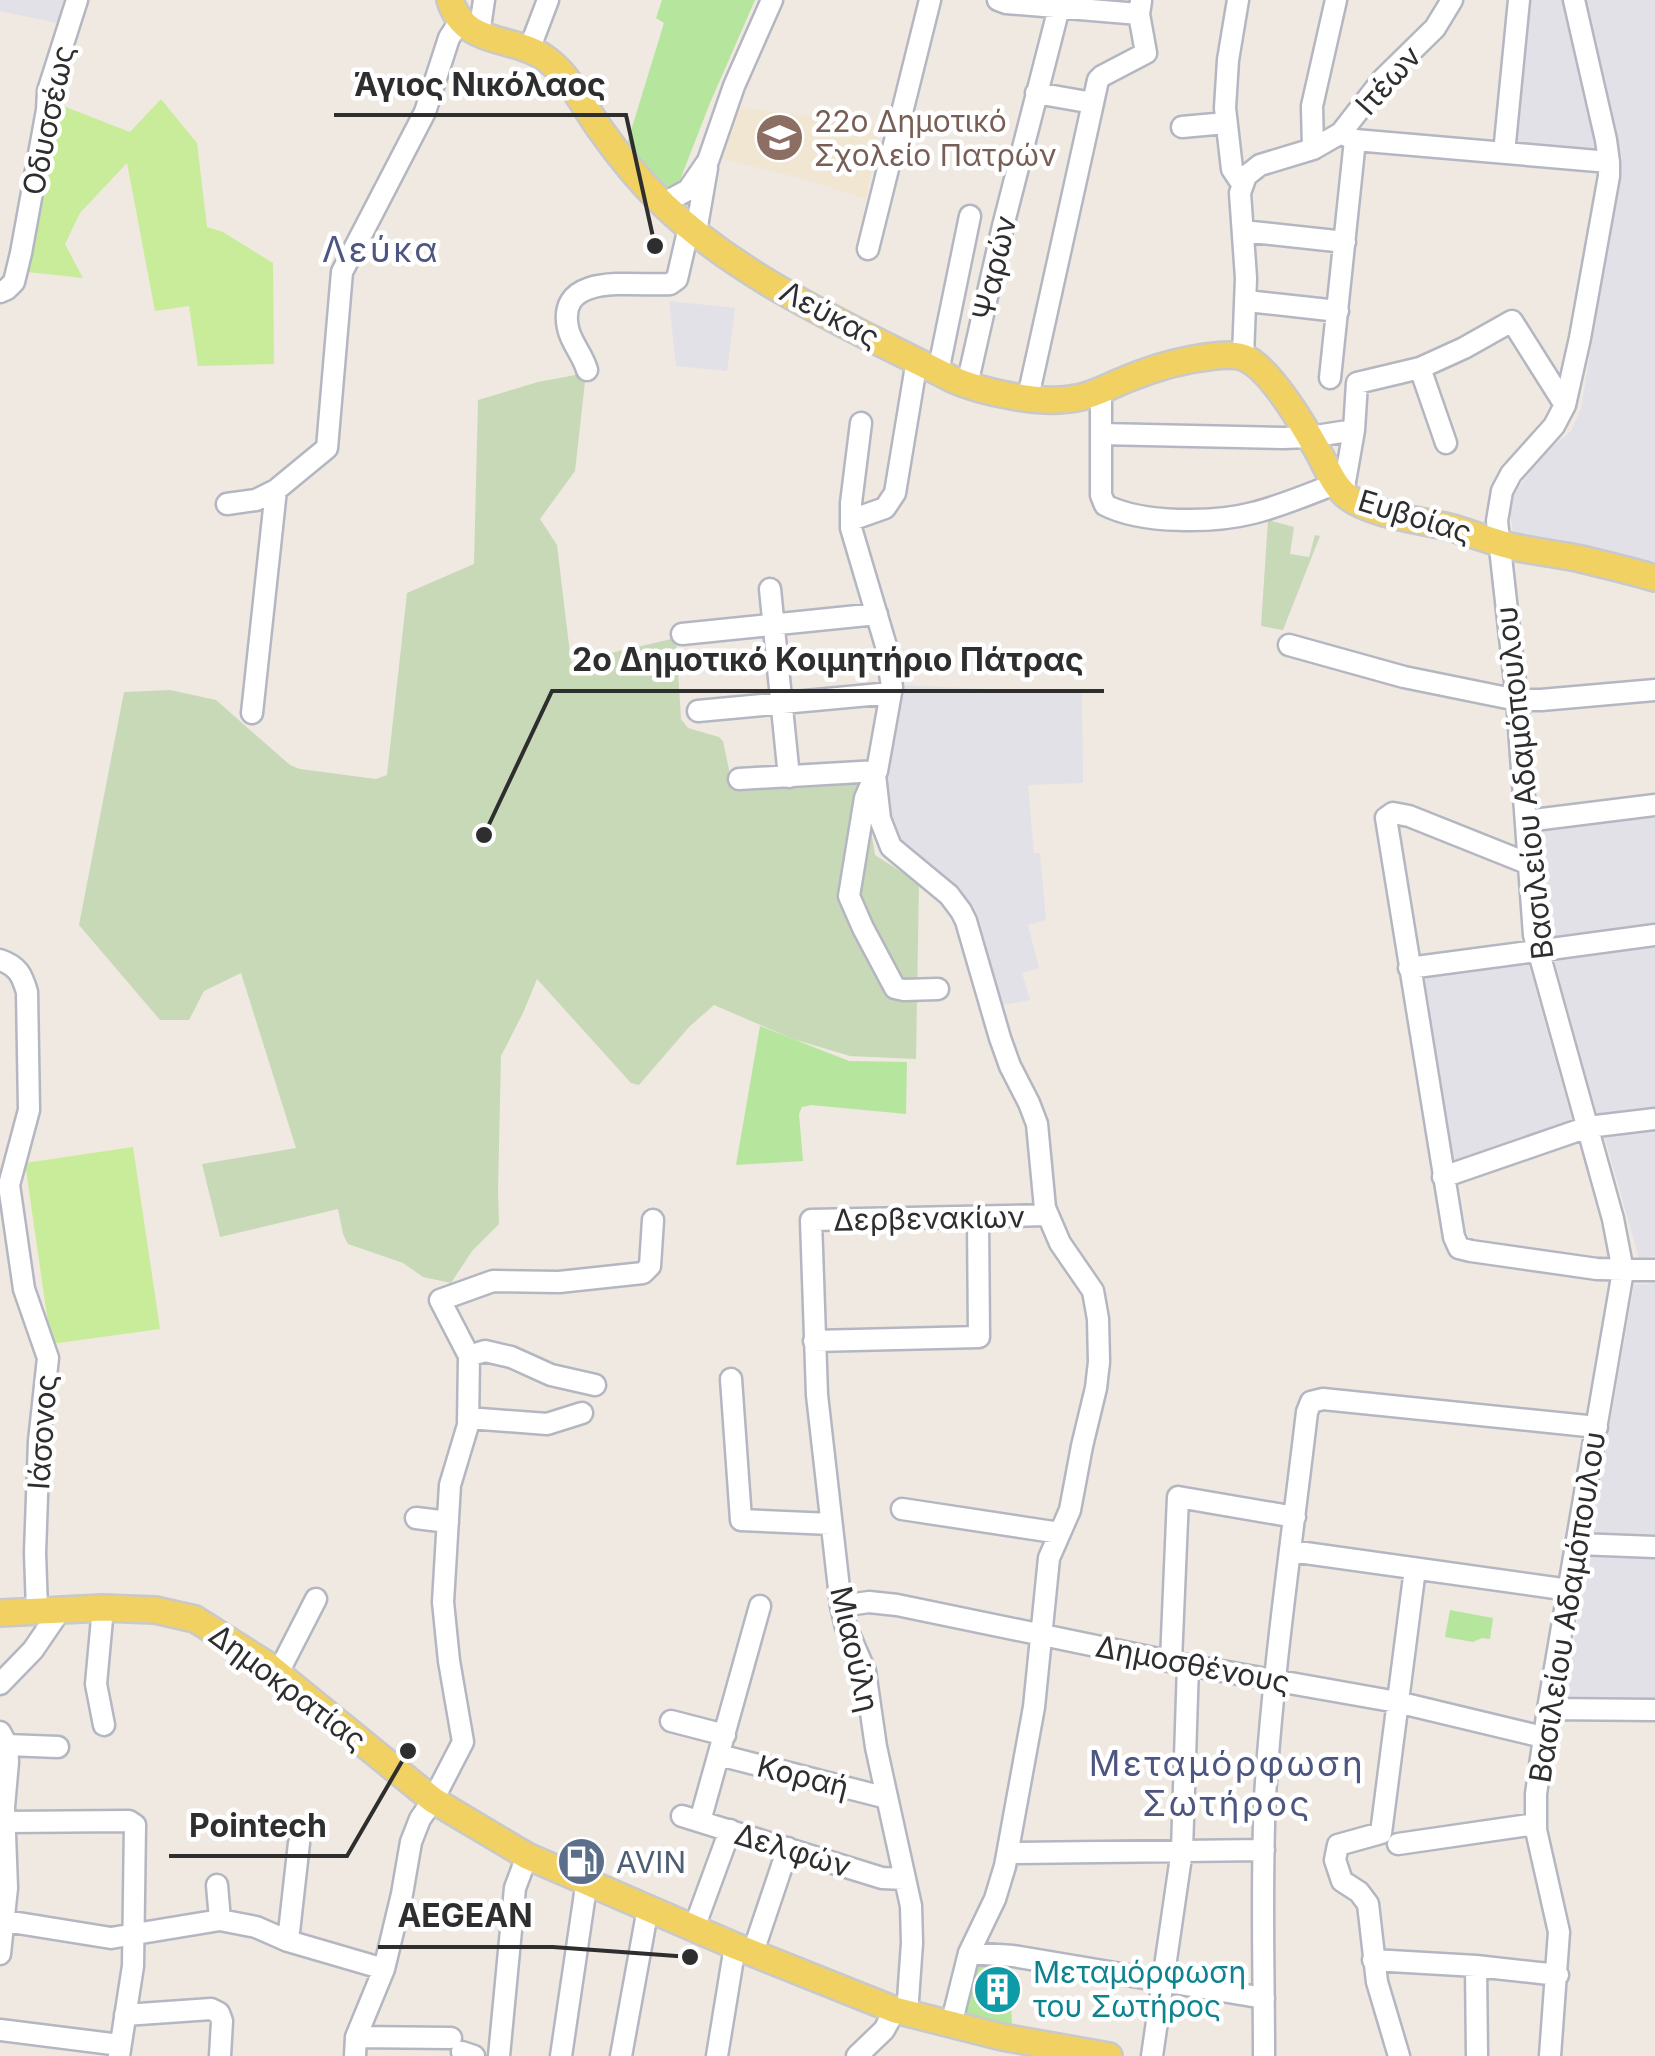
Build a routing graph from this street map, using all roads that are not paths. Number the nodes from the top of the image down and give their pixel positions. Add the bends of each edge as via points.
1 (77, 0) edge
2 (484, 0) edge
3 (548, 0) edge
4 (772, 0) edge
5 (930, 0) edge
6 (998, 0) edge
7 (1238, 0) edge
8 (1336, 0) edge
9 (1452, 0) edge
10 (1519, 0) edge
11 (1574, 0) edge
12 (1060, 4) edge
13 (1140, 7) edge
14 (463, 18) edge
15 (529, 50) junction
16 (1036, 93) junction
17 (1093, 103) junction
18 (1226, 123) junction
19 (1182, 127) dead end
20 (1348, 136) junction
21 (1313, 149) junction
22 (1504, 153) junction
23 (708, 161) junction
24 (1609, 162) junction
25 (1242, 184) junction
26 (662, 204) junction
27 (970, 216) dead end
28 (692, 230) junction
29 (1243, 232) junction
30 (1345, 242) junction
31 (868, 249) dead end
32 (0, 292) edge
33 (1246, 302) junction
34 (1338, 311) junction
35 (1243, 356) junction
36 (928, 366) junction
37 (1420, 368) junction
38 (587, 370) dead end
39 (1330, 378) dead end
40 (966, 385) junction
41 (1101, 390) junction
42 (1028, 397) junction
43 (1565, 405) junction
44 (861, 423) dead end
45 (1354, 430) junction
46 (1101, 434) junction
47 (1310, 437) junction
48 (1446, 444) dead end
49 (1339, 489) junction
50 (276, 490) junction
51 (227, 504) dead end
52 (850, 520) junction
53 (1498, 542) junction
54 (1655, 578) edge
55 (770, 590) dead end
56 (876, 614) junction
57 (774, 626) junction
58 (682, 634) dead end
59 (1289, 646) dead end
60 (1655, 690) edge
61 (891, 693) junction
62 (1517, 700) junction
63 (783, 704) junction
64 (698, 711) dead end
65 (252, 713) dead end
66 (876, 773) junction
67 (790, 777) junction
68 (739, 779) dead end
69 (1655, 806) edge
70 (1526, 821) junction
71 (1529, 864) junction
72 (1655, 935) edge
73 (1537, 951) junction
74 (7, 963) edge
75 (1409, 968) junction
76 (938, 990) dead end
77 (1655, 1119) edge
78 (1588, 1127) junction
79 (1443, 1177) junction
80 (1048, 1215) junction
81 (978, 1217) junction
82 (654, 1220) dead end
83 (811, 1220) joint
84 (1655, 1270) edge
85 (1623, 1271) junction
86 (814, 1341) junction
87 (469, 1356) junction
88 (731, 1379) dead end
89 (595, 1385) dead end
90 (582, 1413) dead end
91 (468, 1418) junction
92 (1597, 1427) junction
93 (902, 1508) dead end
94 (1295, 1517) junction
95 (416, 1518) dead end
96 (448, 1522) junction
97 (831, 1524) junction
98 (1060, 1532) junction
99 (1577, 1544) junction
100 (1655, 1548) edge
101 (1291, 1551) junction
102 (1415, 1569) junction
103 (1569, 1590) junction
104 (316, 1599) dead end
105 (760, 1606) dead end
106 (841, 1606) junction
107 (102, 1608) junction
108 (49, 1610) junction
109 (0, 1614) edge
110 (1043, 1634) junction
111 (1179, 1663) junction
112 (278, 1673) junction
113 (1274, 1681) junction
114 (0, 1684) edge
115 (1397, 1702) junction
116 (1548, 1709) junction
117 (1655, 1710) edge
118 (671, 1721) dead end
119 (104, 1724) dead end
120 (1543, 1737) junction
121 (4, 1739) edge
122 (722, 1745) junction
123 (58, 1747) dead end
124 (887, 1798) junction
125 (433, 1800) junction
126 (4, 1822) junction
127 (1535, 1824) junction
128 (730, 1830) junction
129 (299, 1842) dead end
130 (1398, 1844) dead end
131 (788, 1848) junction
132 (1182, 1850) junction
133 (1264, 1850) junction
134 (1008, 1854) junction
135 (526, 1856) junction
136 (905, 1879) junction
137 (586, 1880) junction
138 (216, 1885) dead end
139 (648, 1908) junction
140 (2, 1920) edge
141 (220, 1920) junction
142 (694, 1928) junction
143 (132, 1936) junction
144 (288, 1941) junction
145 (744, 1949) junction
146 (969, 1953) junction
147 (0, 1954) edge
148 (1373, 1960) junction
149 (1476, 1966) junction
150 (384, 1969) junction
151 (1558, 1975) junction
152 (1164, 1982) junction
153 (1264, 1998) junction
154 (901, 2012) junction
155 (125, 2015) junction
156 (951, 2025) junction
157 (0, 2030) edge
158 (60, 2046) edge
159 (356, 2046) edge
160 (463, 2049) edge
161 (120, 2050) edge
162 (220, 2056) edge
163 (499, 2056) edge
164 (560, 2056) edge
165 (621, 2056) edge
166 (717, 2056) edge
167 (857, 2056) edge
168 (1109, 2056) edge
169 (1152, 2056) edge
170 (1264, 2056) edge
171 (1399, 2056) edge
172 (1477, 2056) edge
173 (1550, 2056) edge

1 - 32 street, Οδυσσέως via 48,91 22,253 14,282
2 - 14 street
3 - 15 street
4 - 23 street
5 - 31 street
6 - 12 street
7 - 18 street
8 - 21 street, Ιτέων via 1312,106
9 - 20 street, Ιτέων via 1384,79
10 - 22 street
11 - 24 street, Βασιλείου Αδαμόπουλου
12 - 13 street
12 - 16 street, Ψαρών
13 - 17 street via 1146,54 1102,76
14 - 15 main road
14 - 50 street via 448,38 425,112 342,272 327,448
15 - 26 main road, Λεύκας via 563,76
16 - 17 street
16 - 40 street, Ψαρών
17 - 42 street
18 - 19 street
18 - 25 street via 1232,170
20 - 21 street, Ιτέων
20 - 22 street
20 - 30 street
21 - 25 street, Ιτέων via 1260,166
22 - 24 street
23 - 26 street via 688,190
23 - 28 street
24 - 43 street, Βασιλείου Αδαμόπουλου
25 - 29 street
26 - 28 main road, Λεύκας
27 - 36 street
28 - 36 main road, Λεύκας via 770,282
28 - 38 street via 670,284 602,285 571,298 568,330
29 - 30 street
29 - 33 street
30 - 34 street
33 - 34 street
33 - 35 street
34 - 39 street
35 - 41 main road, Λεύκας via 1187,360
35 - 47 main road, Ευβοίας via 1272,382
36 - 40 main road, Λεύκας
36 - 52 street via 896,492 885,508
37 - 43 street via 1512,321
37 - 45 street via 1357,383
37 - 48 street
40 - 42 main road, Λεύκας
41 - 42 main road, Λεύκας via 1069,400
41 - 46 street
43 - 53 street, Βασιλείου Αδαμόπουλου via 1502,491
44 - 52 street
45 - 47 street
45 - 49 street
46 - 47 street
46 - 49 street via 1100,495 1105,505 1129,514 1240,516
47 - 49 main road, Ευβοίας
49 - 53 main road, Ευβοίας via 1373,508
50 - 51 street
50 - 65 street
52 - 56 street
53 - 54 main road, Ευβοίας
53 - 62 street, Βασιλείου Αδαμόπουλου
55 - 57 street
56 - 57 street
56 - 61 street
57 - 58 street
57 - 63 street
59 - 62 street
60 - 62 street
61 - 63 street
61 - 66 street
62 - 70 street, Βασιλείου Αδαμόπουλου
63 - 64 street
63 - 67 street
66 - 67 street
66 - 76 street via 865,798 849,896 894,988
66 - 80 street via 890,847 941,887 966,921 1006,1055 1037,1124
67 - 68 street
69 - 70 street
70 - 71 street, Βασιλείου Αδαμόπουλου
71 - 73 street, Βασιλείου Αδαμόπουλου
71 - 75 street via 1409,816 1389,815
72 - 73 street
73 - 75 street
73 - 78 street, Βασιλείου Αδαμόπουλου
74 - 108 street, Ιάσονος via 28,992 30,1110 10,1185 24,1289 48,1358 35,1554
75 - 79 street
77 - 78 street
78 - 79 street
78 - 85 street, Βασιλείου Αδαμόπουλου
79 - 85 street via 1459,1248
80 - 81 street, Δερβενακίων
80 - 98 street via 1091,1286 1098,1318 1096,1388
81 - 83 street, Δερβενακίων
81 - 86 street via 979,1337
82 - 87 street via 650,1266 643,1273 493,1281 440,1300
83 - 86 street, Μιαούλη
84 - 85 street
85 - 92 street, Βασιλείου Αδαμόπουλου
86 - 97 street, Μιαούλη
87 - 89 street via 485,1350 550,1376
87 - 91 street
88 - 97 street via 741,1520
90 - 91 street via 547,1424
91 - 96 street via 450,1485
92 - 94 street via 1316,1400 1307,1412
92 - 99 street, Βασιλείου Αδαμόπουλου
93 - 98 street
94 - 101 street
94 - 111 street via 1178,1497
95 - 96 street
96 - 125 street via 444,1602 464,1742
97 - 106 street, Μιαούλη
98 - 110 street via 1049,1558
99 - 100 street
99 - 103 street, Βασιλείου Αδαμόπουλου
101 - 102 street
101 - 113 street
102 - 103 street
102 - 115 street
103 - 116 street, Βασιλείου Αδαμόπουλου
104 - 112 street
105 - 122 street
106 - 110 street, Δημοσθένους via 888,1604
106 - 124 street, Μιαούλη via 865,1670
107 - 108 main road, Δημοκρατίας
107 - 112 main road, Δημοκρατίας via 195,1619
107 - 119 street via 96,1684
108 - 109 main road, Δημοκρατίας
108 - 114 street via 33,1650
110 - 111 street, Δημοσθένους
110 - 134 street
111 - 113 street, Δημοσθένους
111 - 132 street
112 - 125 main road, Δημοκρατίας
113 - 115 street, Δημοσθένους
113 - 133 street
115 - 120 street, Δημοσθένους
115 - 148 street via 1381,1833 1338,1846 1335,1855 1342,1882 1368,1904
116 - 117 street
116 - 120 street, Βασιλείου Αδαμόπουλου
118 - 122 street, Κοραή
120 - 127 street, Βασιλείου Αδαμόπουλου
121 - 123 street
121 - 126 street
122 - 124 street, Κοραή
122 - 128 street, Δελφών via 691,1818
124 - 136 street, Μιαούλη
125 - 135 main road, Δημοκρατίας
125 - 150 street via 411,1842
126 - 140 street
126 - 143 street via 135,1825
127 - 130 street
127 - 151 street, Βασιλείου Αδαμόπουλου via 1559,1924
128 - 131 street, Δελφών
128 - 142 street
129 - 144 street
131 - 136 street, Δελφών
131 - 145 street
132 - 133 street
132 - 134 street
132 - 152 street
133 - 153 street
134 - 146 street
135 - 137 main road, Δημοκρατίας
135 - 163 street via 515,1888
136 - 154 street, Μιαούλη via 912,1920
137 - 139 main road, Δημοκρατίας
137 - 164 street
138 - 141 street
139 - 142 main road, Δημοκρατίας
139 - 165 street
140 - 143 street
140 - 147 street
141 - 143 street
141 - 144 street
142 - 145 main road, Δημοκρατίας
143 - 155 street
144 - 150 street
145 - 154 main road, Δημοκρατίας
145 - 166 street
146 - 152 street
146 - 156 street
148 - 149 street
148 - 171 street
149 - 151 street
149 - 172 street
150 - 159 street
151 - 173 street, Βασιλείου Αδαμόπουλου
152 - 153 street
152 - 169 street
153 - 170 street
154 - 156 main road, Δημοκρατίας
154 - 167 street
155 - 161 street
155 - 162 street via 211,2008 222,2021
156 - 168 main road, Δημοκρατίας
157 - 158 street
158 - 161 street
159 - 160 street

